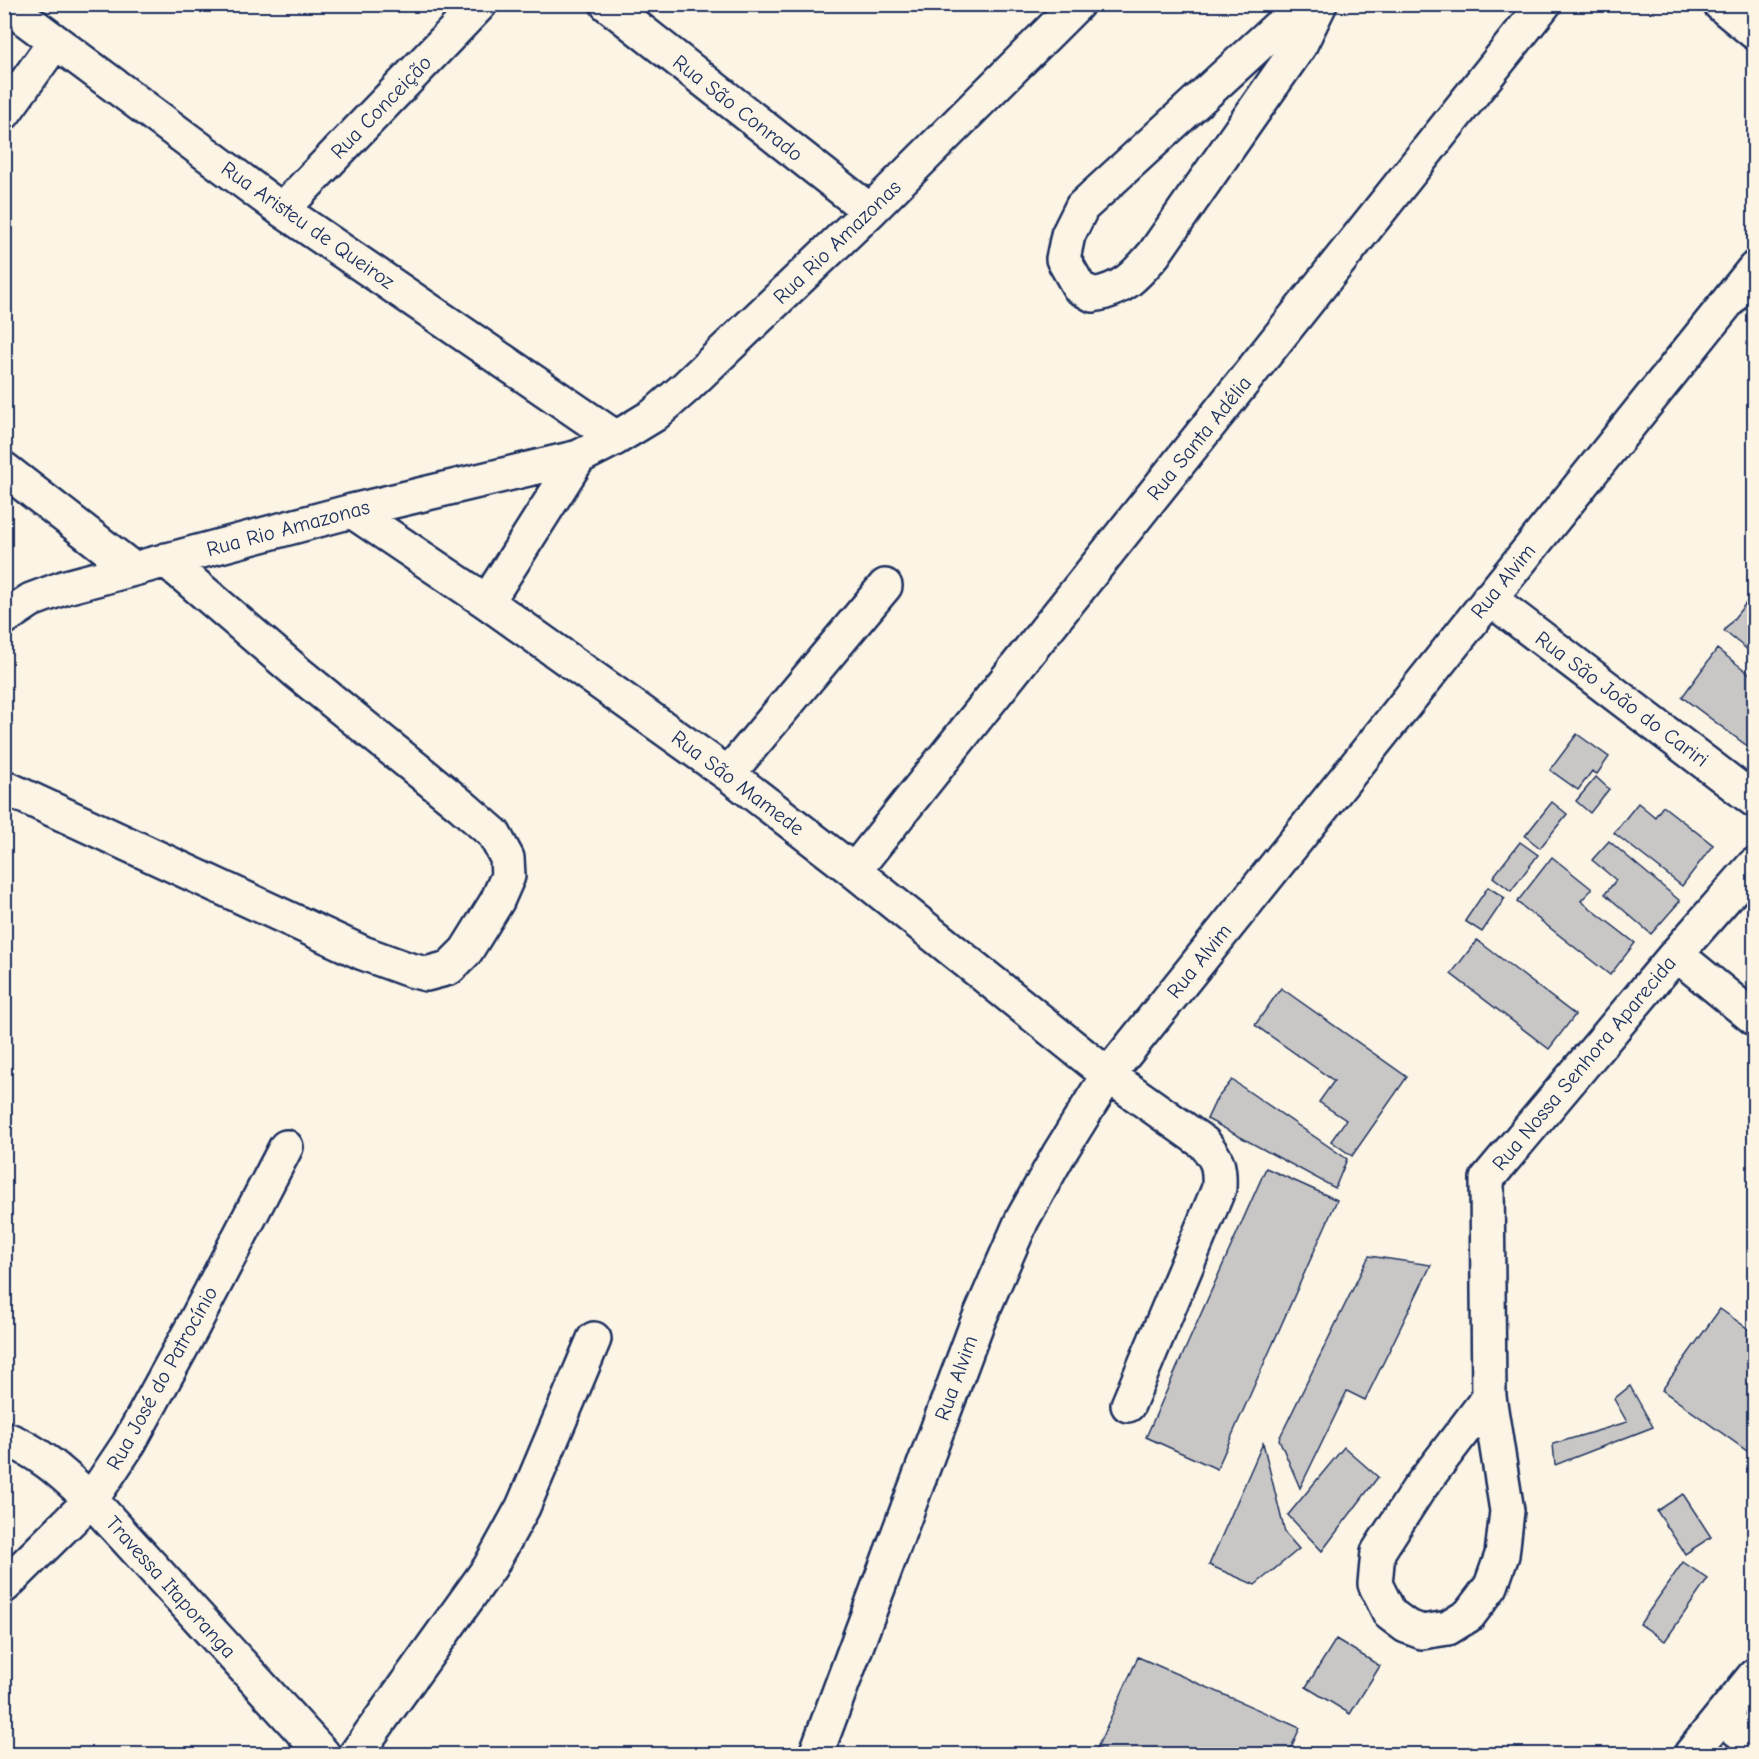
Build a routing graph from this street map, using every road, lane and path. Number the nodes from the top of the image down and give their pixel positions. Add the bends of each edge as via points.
1 (5, 4) edge
2 (480, 4) edge
3 (607, 4) edge
4 (1077, 4) edge
5 (1319, 4) edge
6 (1544, 4) edge
7 (1720, 4) edge
8 (1755, 32) edge
9 (55, 42) junction
10 (4, 112) edge
11 (282, 210) junction
12 (870, 211) junction
13 (1755, 269) edge
14 (616, 438) junction
15 (579, 457) junction
16 (4, 469) edge
17 (352, 511) junction
18 (166, 560) junction
19 (133, 569) junction
20 (885, 586) dead end
21 (1489, 598) junction
22 (487, 602) junction
23 (4, 618) edge
24 (728, 774) junction
25 (4, 787) edge
26 (1755, 800) edge
27 (1755, 865) edge
28 (854, 871) junction
29 (1676, 954) junction
30 (1755, 1018) edge
31 (1108, 1075) junction
32 (286, 1147) dead end
33 (594, 1339) dead end
34 (1489, 1397) junction
35 (1128, 1405) dead end
36 (4, 1438) edge
37 (91, 1500) junction
38 (4, 1586) edge
39 (1755, 1676) edge
40 (1722, 1718) junction
41 (1755, 1743) edge
42 (323, 1755) edge
43 (356, 1755) edge
44 (816, 1755) edge
45 (1691, 1755) edge

1 - 9 street, Rua Aristeu de Queiroz
2 - 11 street, Rua Conceição
3 - 12 street, Rua São Conrado
4 - 12 street, Rua Rio Amazonas
5 - 5 street via 1278,27 1082,207 1068,235 1063,260 1080,287 1093,296 1109,293 1138,273 1300,45
6 - 28 street, Rua Santa Adélia
7 - 8 street
9 - 10 street
9 - 11 street, Rua Aristeu de Queiroz
11 - 14 street, Rua Aristeu de Queiroz
12 - 14 street, Rua Rio Amazonas via 685,388 654,415
13 - 21 street, Rua Alvim
14 - 15 street, Rua Rio Amazonas
15 - 17 street, Rua Rio Amazonas
15 - 22 street
16 - 19 street
17 - 18 street, Rua Rio Amazonas
17 - 22 street, Rua São Mamede
18 - 19 street, Rua Rio Amazonas
18 - 25 street via 494,834 507,858 508,876 466,951 449,968 426,974 406,969
19 - 23 street, Rua Rio Amazonas via 31,600
20 - 24 street
21 - 26 street, Rua São João do Cariri
21 - 31 street, Rua Alvim
22 - 24 street, Rua São Mamede
24 - 28 street, Rua São Mamede
27 - 29 street, Rua Nossa Senhora Aparecida
28 - 31 street, Rua São Mamede
29 - 30 street
29 - 34 street, Rua Nossa Senhora Aparecida via 1487,1179
31 - 35 street, Rua São Mamede via 1204,1143 1220,1170 1219,1188
31 - 44 street, Rua Alvim via 1022,1220 976,1326
32 - 37 street, Rua José do Patrocínio via 129,1443
33 - 43 street via 523,1507 490,1567
34 - 34 street, Rua Nossa Senhora Aparecida via 1418,1490 1378,1552 1375,1584 1390,1614 1422,1632 1448,1628 1469,1615 1491,1586 1502,1555 1507,1511
36 - 37 street, Travessa Itaporanga via 24,1445 56,1467
37 - 38 street, Rua José do Patrocínio
37 - 42 street, Travessa Itaporanga
39 - 40 street
40 - 41 street
40 - 45 street

